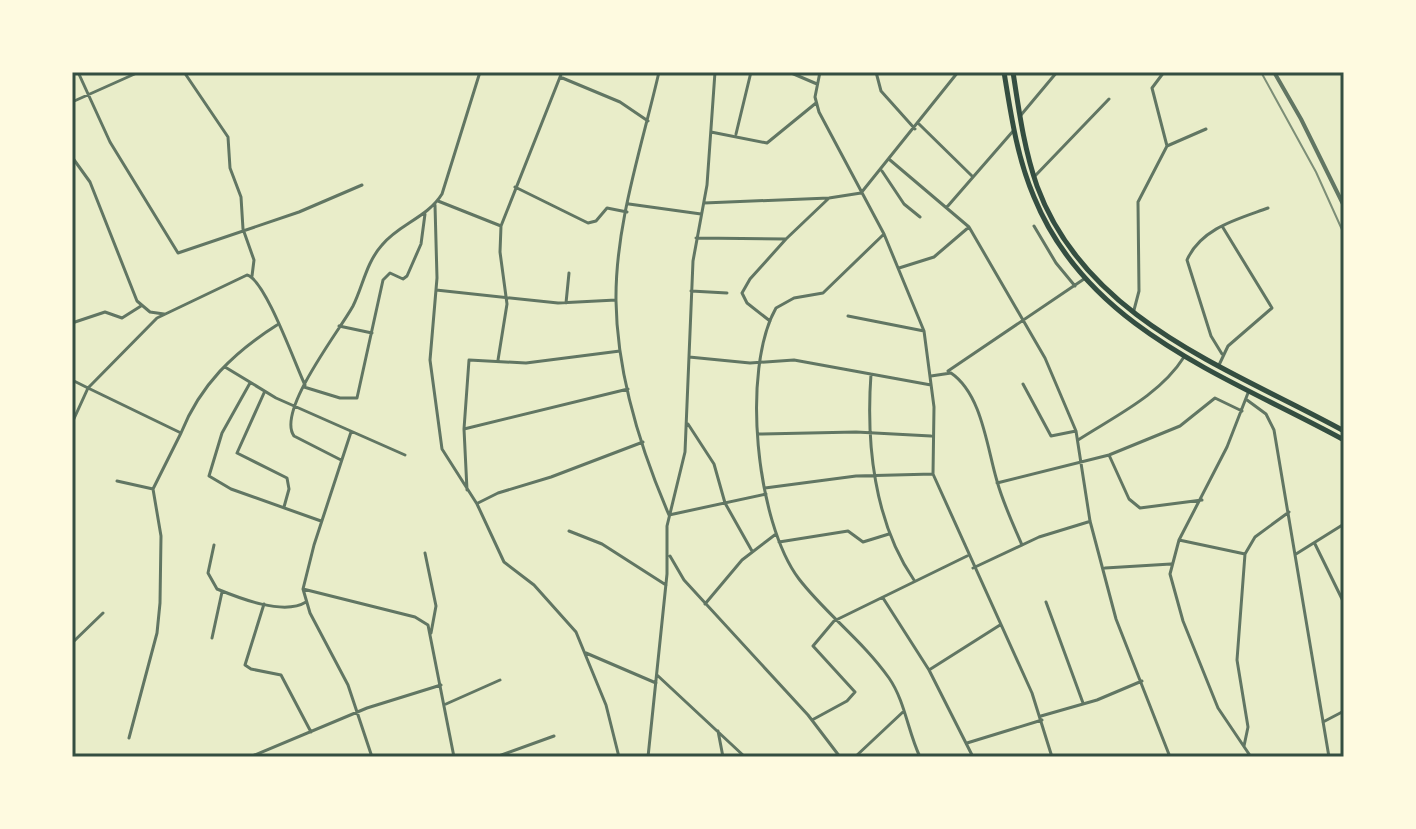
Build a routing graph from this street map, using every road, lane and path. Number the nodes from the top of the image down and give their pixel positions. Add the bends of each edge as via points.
1 (78, 72) edge
2 (139, 72) edge
3 (184, 72) edge
4 (480, 72) edge
5 (659, 72) edge
6 (715, 72) edge
7 (751, 72) edge
8 (789, 72) edge
9 (820, 72) edge
10 (876, 72) edge
11 (958, 72) edge
12 (1004, 72) edge
13 (1013, 72) edge
14 (1057, 72) edge
15 (1164, 72) edge
16 (1274, 72) edge
17 (561, 74) edge
18 (817, 84) junction
19 (89, 96) junction
20 (1109, 99) dead end
21 (72, 102) edge
22 (816, 103) junction
23 (1019, 117) junction
24 (648, 121) junction
25 (919, 124) junction
26 (915, 129) junction
27 (1206, 129) dead end
28 (1014, 130) junction
29 (711, 132) junction
30 (736, 135) junction
31 (1167, 146) junction
32 (72, 157) edge
33 (890, 160) junction
34 (882, 170) junction
35 (972, 176) junction
36 (1034, 177) junction
37 (362, 185) dead end
38 (515, 187) junction
39 (861, 193) junction
40 (829, 198) junction
41 (436, 203) junction
42 (704, 203) junction
43 (629, 204) junction
44 (1344, 206) edge
45 (947, 207) junction
46 (1268, 208) dead end
47 (628, 212) junction
48 (425, 214) junction
49 (701, 214) junction
50 (920, 217) dead end
51 (501, 226) junction
52 (1034, 226) dead end
53 (1222, 226) junction
54 (969, 227) junction
55 (243, 229) junction
56 (884, 234) junction
57 (696, 238) junction
58 (786, 239) junction
59 (899, 268) junction
60 (569, 273) dead end
61 (252, 276) junction
62 (1084, 279) junction
63 (1075, 286) junction
64 (436, 290) junction
65 (691, 291) junction
66 (727, 293) dead end
67 (507, 296) junction
68 (616, 300) junction
69 (566, 303) junction
70 (141, 306) junction
71 (1133, 313) junction
72 (164, 314) junction
73 (848, 316) dead end
74 (770, 321) junction
75 (1025, 322) junction
76 (72, 323) edge
77 (277, 325) junction
78 (339, 326) junction
79 (924, 331) junction
80 (372, 333) junction
81 (620, 351) junction
82 (1222, 354) junction
83 (1184, 356) junction
84 (689, 357) junction
85 (498, 360) junction
86 (761, 363) junction
87 (1219, 365) junction
88 (225, 367) junction
89 (946, 373) junction
90 (871, 374) junction
91 (931, 376) junction
92 (72, 380) edge
93 (250, 383) junction
94 (1023, 384) dead end
95 (932, 385) junction
96 (305, 386) junction
97 (88, 388) junction
98 (629, 389) junction
99 (1249, 390) junction
100 (264, 392) junction
101 (1247, 400) junction
102 (296, 407) junction
103 (1242, 411) junction
104 (73, 415) edge
105 (72, 423) edge
106 (687, 423) junction
107 (464, 429) junction
108 (1076, 431) junction
109 (1344, 431) edge
110 (351, 432) junction
111 (181, 433) junction
112 (869, 433) junction
113 (759, 434) junction
114 (931, 436) junction
115 (1078, 440) junction
116 (1344, 440) edge
117 (643, 442) junction
118 (405, 455) dead end
119 (1109, 455) junction
120 (341, 460) junction
121 (1081, 463) junction
122 (933, 474) junction
123 (876, 475) junction
124 (117, 481) dead end
125 (997, 483) junction
126 (765, 488) junction
127 (153, 489) junction
128 (467, 490) junction
129 (766, 494) junction
130 (1202, 500) junction
131 (725, 503) junction
132 (477, 504) junction
133 (284, 507) junction
134 (1289, 512) junction
135 (669, 515) junction
136 (321, 521) junction
137 (1090, 521) junction
138 (1344, 524) edge
139 (569, 531) dead end
140 (776, 534) junction
141 (889, 534) junction
142 (1179, 540) junction
143 (779, 542) junction
144 (1315, 544) junction
145 (214, 545) dead end
146 (1022, 545) junction
147 (752, 551) junction
148 (668, 552) junction
149 (425, 553) dead end
150 (1245, 554) junction
151 (1296, 554) junction
152 (967, 556) junction
153 (1171, 564) junction
154 (973, 568) junction
155 (1105, 568) junction
156 (914, 580) junction
157 (666, 585) junction
158 (303, 589) junction
159 (222, 592) junction
160 (883, 598) junction
161 (306, 602) junction
162 (1046, 602) dead end
163 (1344, 603) edge
164 (264, 604) junction
165 (705, 604) junction
166 (103, 613) dead end
167 (834, 621) junction
168 (1000, 625) junction
169 (431, 633) junction
170 (212, 638) dead end
171 (72, 643) edge
172 (585, 653) junction
173 (929, 670) junction
174 (657, 675) junction
175 (500, 680) dead end
176 (1142, 681) junction
177 (656, 683) junction
178 (442, 685) junction
179 (1083, 703) junction
180 (446, 704) junction
181 (904, 711) junction
182 (1344, 711) edge
183 (359, 713) junction
184 (1042, 718) junction
185 (812, 720) junction
186 (1322, 723) junction
187 (718, 731) junction
188 (311, 732) junction
189 (554, 736) dead end
190 (129, 738) dead end
191 (967, 743) junction
192 (1244, 747) junction
193 (1250, 756) edge
194 (250, 757) edge
195 (372, 757) edge
196 (454, 757) edge
197 (496, 757) edge
198 (619, 757) edge
199 (648, 757) edge
200 (723, 757) edge
201 (745, 757) edge
202 (840, 757) edge
203 (855, 757) edge
204 (920, 757) edge
205 (973, 757) edge
206 (1052, 757) edge
207 (1170, 757) edge
208 (1243, 757) edge
209 (1329, 757) edge

1 - 19 street
2 - 19 street
3 - 55 street via 228,137
4 - 41 street via 453,168
5 - 24 street
6 - 29 street
7 - 30 street
8 - 18 street
9 - 18 street
10 - 26 street via 881,91
11 - 25 street
12 - 28 main road
13 - 23 main road
14 - 23 street
15 - 31 street via 1152,88
16 - 44 street
17 - 24 street
17 - 38 street
18 - 22 street
19 - 21 street
19 - 55 street via 175,251 185,253
20 - 36 street
22 - 30 street via 770,142
22 - 39 street
23 - 36 main road
24 - 43 street
25 - 26 street
25 - 35 street
26 - 33 street
27 - 31 street
28 - 35 street
28 - 62 main road via 1038,205
29 - 30 street
29 - 42 street
31 - 71 street via 1138,202 1139,291
32 - 70 street via 90,182
33 - 34 street
33 - 45 street
34 - 39 street
34 - 50 street via 904,204
35 - 45 street
36 - 71 main road via 1076,257
37 - 55 street
38 - 47 street via 588,223 607,208
38 - 51 street
39 - 40 street
39 - 56 street
40 - 42 street
40 - 58 street
41 - 48 street
41 - 51 street
41 - 64 street
42 - 49 street
43 - 47 street
43 - 49 street
45 - 54 street
46 - 53 street
47 - 68 street
48 - 78 street via 381,246
48 - 80 street via 419,250 407,276 385,276
49 - 57 street
51 - 67 street
52 - 63 street
53 - 82 street via 1187,260 1211,336
53 - 82 street via 1272,308
54 - 59 street via 934,257
54 - 75 street
55 - 61 street via 254,260
56 - 59 street
56 - 74 street via 823,293 780,304
57 - 58 street
57 - 65 street
58 - 74 street via 742,293
59 - 79 street
60 - 69 street
61 - 72 street via 227,282
61 - 77 street
62 - 63 street
62 - 83 main road via 1125,319
63 - 75 street
64 - 67 street
64 - 128 street via 430,360 440,439 446,459
65 - 66 street
65 - 84 street
67 - 69 street
67 - 85 street
68 - 69 street
68 - 81 street
70 - 72 street
70 - 76 street via 122,318 105,312
71 - 87 main road
72 - 97 street
73 - 79 street
74 - 86 street
75 - 89 street
75 - 108 street
77 - 88 street
77 - 96 street
78 - 80 street
78 - 96 street
79 - 91 street
80 - 96 street via 357,398
81 - 85 street via 542,362
81 - 98 street
82 - 87 street
83 - 99 main road
83 - 115 street via 1174,374 1148,395
84 - 86 street
84 - 106 street
85 - 107 street via 466,363
86 - 90 street via 794,360
86 - 113 street
87 - 109 main road
88 - 93 street
88 - 111 street via 197,397
89 - 91 street
89 - 125 street via 962,383 973,403
90 - 95 street
90 - 112 street
91 - 95 street
92 - 97 street
93 - 100 street
93 - 133 street via 222,433 208,474 214,482
94 - 108 street via 1051,436
95 - 114 street
96 - 102 street
97 - 104 street
97 - 111 street
98 - 107 street
98 - 117 street
99 - 101 street
99 - 116 main road
100 - 102 street
100 - 133 street via 237,453 287,478
101 - 103 street
101 - 134 street via 1272,424
102 - 110 street
102 - 120 street via 291,432
103 - 119 street via 1215,398 1180,426
103 - 130 street
104 - 105 street
106 - 131 street via 714,464
106 - 135 street
107 - 128 street
108 - 115 street
110 - 118 street
110 - 120 street
111 - 127 street
112 - 113 street
112 - 114 street
112 - 123 street
113 - 126 street
114 - 122 street
115 - 121 street
117 - 132 street
117 - 135 street
119 - 121 street
119 - 130 street via 1129,499 1140,508
120 - 136 street
121 - 125 street
121 - 137 street
122 - 123 street
122 - 152 street
123 - 126 street
123 - 141 street
124 - 127 street
125 - 146 street
126 - 129 street
127 - 190 street via 161,536 160,603
128 - 132 street
129 - 131 street
129 - 140 street
130 - 142 street
131 - 135 street
131 - 147 street
132 - 172 street via 504,562 563,614
133 - 136 street
134 - 150 street via 1255,537
134 - 151 street
135 - 148 street
136 - 158 street
137 - 146 street
137 - 155 street
138 - 144 street
139 - 157 street via 592,539
140 - 143 street
140 - 147 street
141 - 143 street via 860,543 848,531
141 - 156 street
142 - 150 street
142 - 153 street
143 - 167 street via 796,576
144 - 151 street
144 - 163 street
145 - 159 street via 208,577
146 - 154 street
147 - 165 street
148 - 157 street
148 - 165 street
149 - 169 street via 436,606
150 - 192 street via 1237,660 1248,727
151 - 186 street
152 - 154 street
152 - 156 street
153 - 155 street
153 - 192 street via 1171,588 1189,636 1218,708
154 - 168 street
155 - 176 street via 1116,619
156 - 160 street
157 - 174 street
158 - 161 street
158 - 169 street via 415,617
159 - 164 street
159 - 170 street
160 - 167 street
160 - 173 street
161 - 164 street
161 - 183 street
162 - 179 street
164 - 188 street via 245,665 285,679
165 - 185 street
166 - 171 street
167 - 181 street via 891,681
167 - 185 street via 814,649 855,692
168 - 173 street
168 - 184 street
169 - 178 street
172 - 177 street
172 - 198 street
173 - 191 street
174 - 177 street
174 - 187 street
175 - 180 street
176 - 179 street
176 - 207 street
177 - 199 street
178 - 180 street
178 - 183 street
179 - 184 street
180 - 196 street
181 - 203 street
181 - 204 street
182 - 186 street
183 - 188 street
183 - 195 street
184 - 191 street
184 - 206 street
185 - 202 street
186 - 209 street
187 - 200 street
187 - 201 street
188 - 194 street
189 - 197 street
191 - 205 street
192 - 193 street
193 - 208 street

